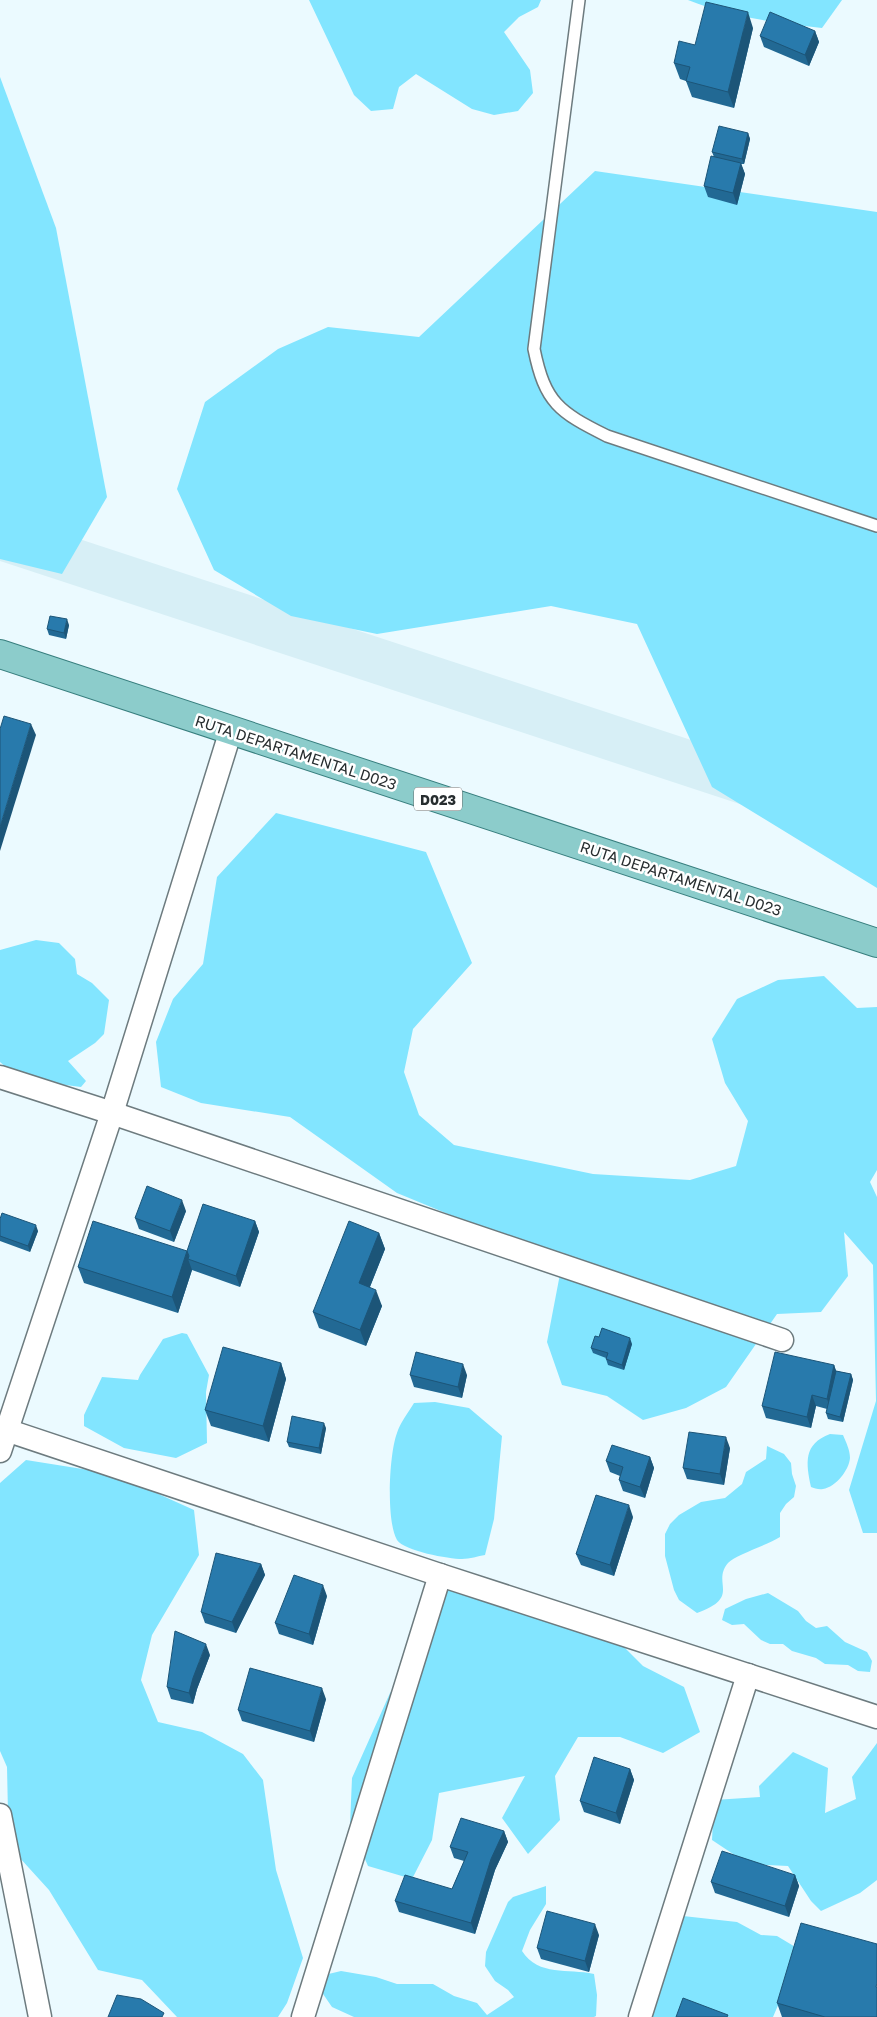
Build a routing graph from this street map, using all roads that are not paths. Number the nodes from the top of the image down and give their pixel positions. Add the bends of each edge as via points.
1 (579, 0) edge
2 (877, 526) edge
3 (0, 654) edge
4 (231, 730) junction
5 (877, 942) edge
6 (0, 1077) edge
7 (112, 1113) junction
8 (782, 1340) dead end
9 (4, 1429) edge
10 (0, 1452) edge
11 (440, 1575) junction
12 (748, 1675) junction
13 (877, 1717) edge
14 (0, 1815) edge
15 (40, 2017) edge
16 (303, 2017) edge
17 (640, 2017) edge

1 - 2 lane via 534,349 546,392 556,405 578,421 607,436
3 - 4 main road, RUTA DEPARTAMENTAL D023 / D023
4 - 5 main road, RUTA DEPARTAMENTAL D023 / D023
4 - 7 street
6 - 7 street
7 - 8 street
7 - 9 street
9 - 10 street
9 - 11 street
11 - 12 street
11 - 16 street
12 - 13 street
12 - 17 street
14 - 15 street

